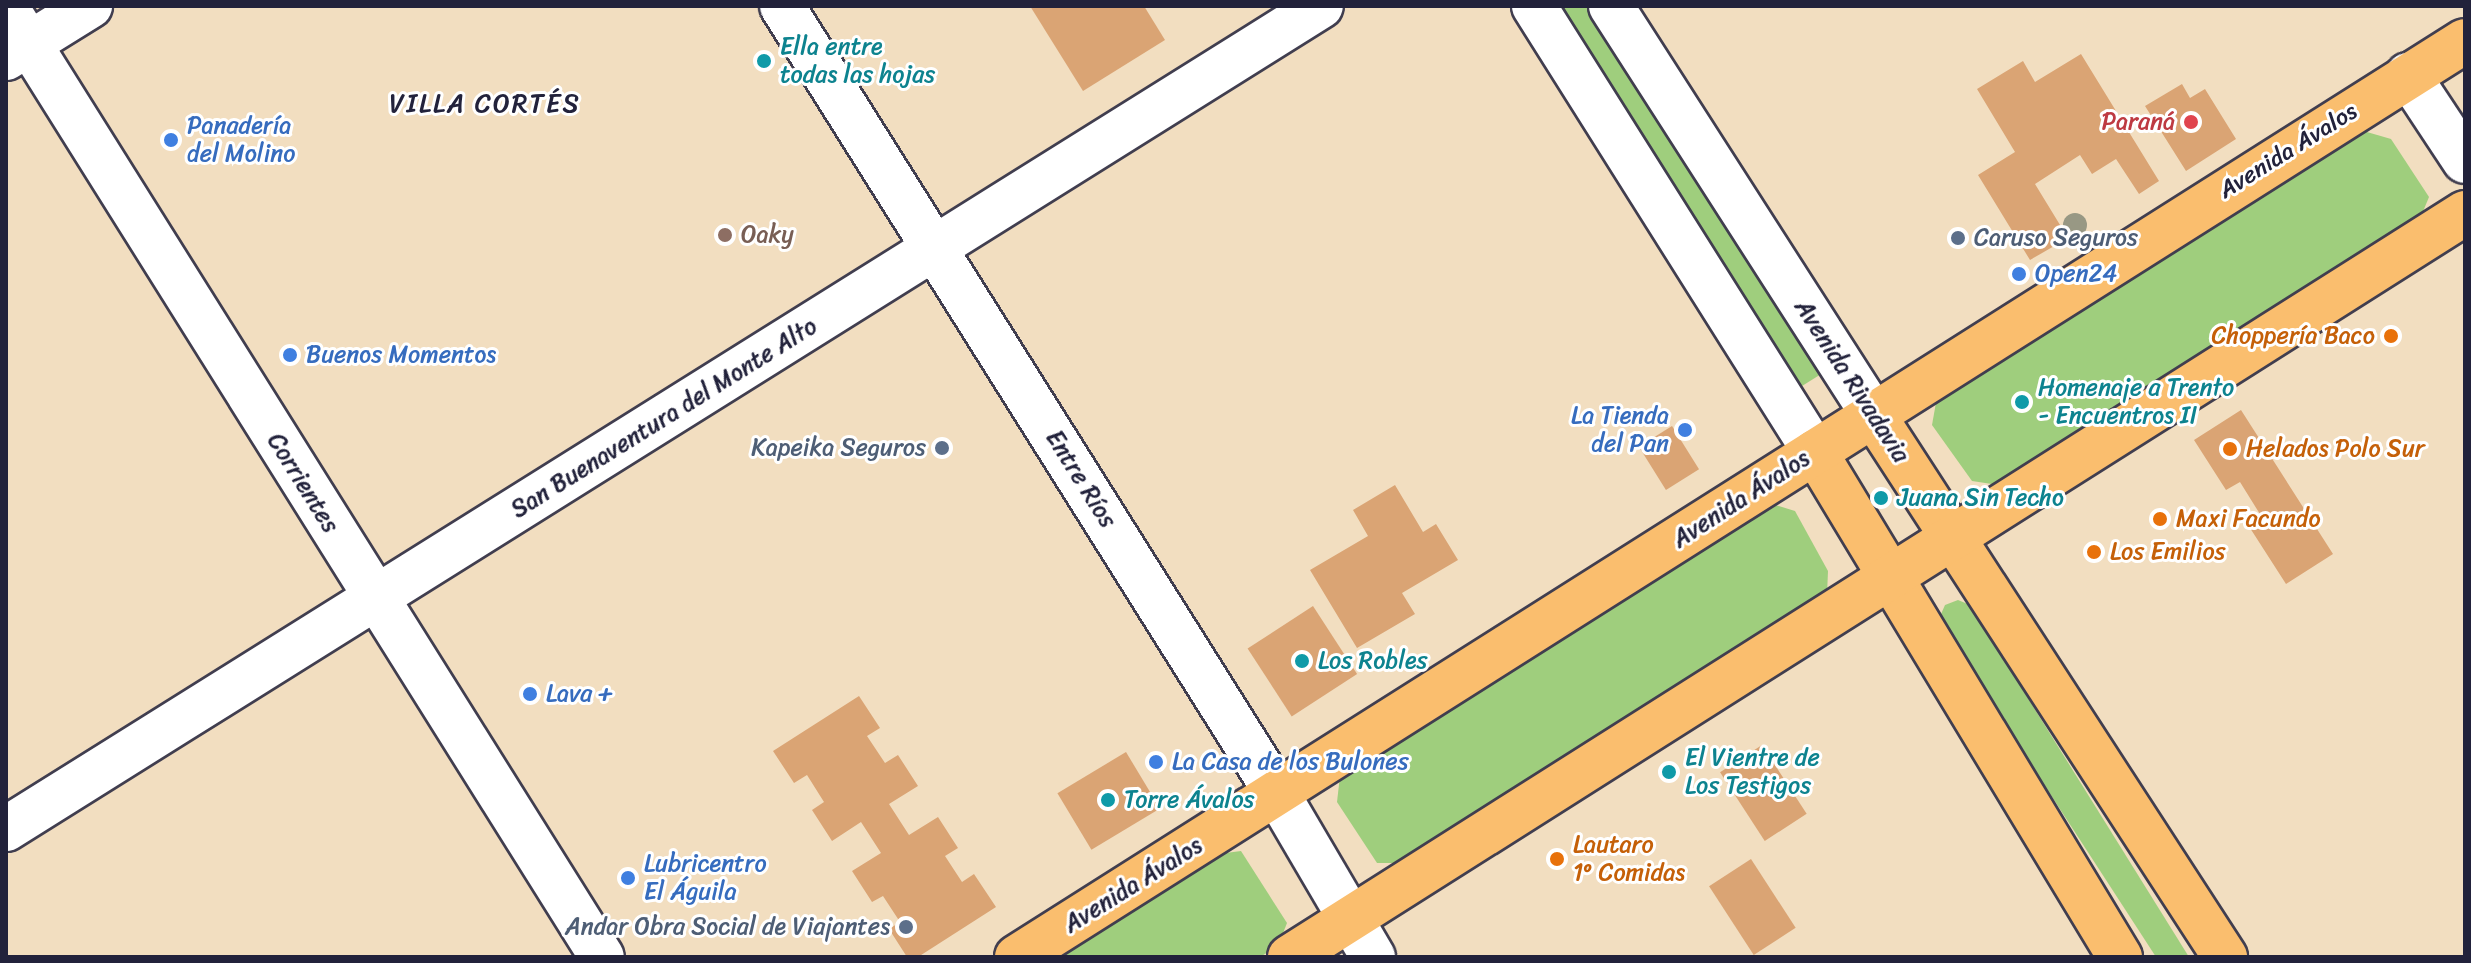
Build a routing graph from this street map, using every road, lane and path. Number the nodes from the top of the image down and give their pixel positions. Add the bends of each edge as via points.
1 (90, 6) edge
2 (782, 6) edge
3 (1321, 6) edge
4 (1534, 6) edge
5 (1611, 6) edge
6 (6, 7) edge
7 (2465, 41) edge
8 (18, 50) edge
9 (2408, 75) junction
10 (2465, 161) edge
11 (2465, 213) edge
12 (937, 246) junction
13 (1874, 416) junction
14 (1815, 452) junction
15 (1953, 539) junction
16 (1888, 577) junction
17 (377, 600) junction
18 (1278, 795) junction
19 (6, 829) edge
20 (1349, 920) junction
21 (602, 957) edge
22 (1017, 957) edge
23 (1290, 957) edge
24 (1373, 957) edge
25 (2120, 957) edge
26 (2225, 957) edge

1 - 8 street
2 - 12 street, Entre Ríos
3 - 12 street, San Buenaventura del Monte Alto
4 - 14 street
5 - 13 street, Avenida Rivadavia
6 - 8 street, Corrientes
7 - 9 main road, Avenida Ávalos
8 - 17 street, Corrientes
9 - 10 street
9 - 13 main road, Avenida Ávalos
11 - 15 main road
12 - 17 street, San Buenaventura del Monte Alto
12 - 18 street, Entre Ríos
13 - 14 main road, Avenida Ávalos
13 - 15 main road, Avenida Rivadavia
14 - 16 main road
14 - 18 main road, Avenida Ávalos
15 - 16 main road
15 - 26 main road, Avenida Rivadavia
16 - 20 main road
16 - 25 main road
17 - 19 street, San Buenaventura del Monte Alto
17 - 21 street, Corrientes
18 - 20 street, Entre Ríos
18 - 22 main road, Avenida Ávalos
20 - 23 main road
20 - 24 street, Entre Ríos

